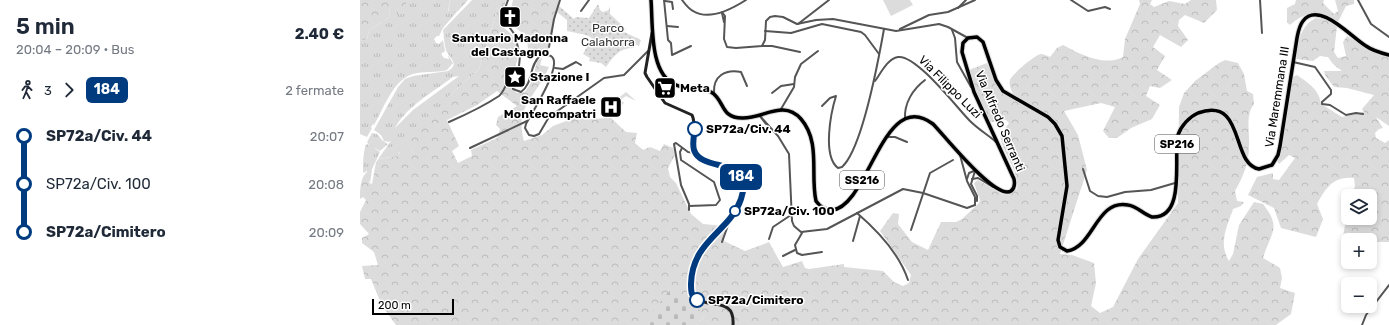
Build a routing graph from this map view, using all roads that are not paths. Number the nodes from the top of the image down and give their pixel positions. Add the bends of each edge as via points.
1 (508, 0) edge
2 (560, 0) edge
3 (590, 0) edge
4 (652, 0) edge
5 (682, 0) edge
6 (746, 0) edge
7 (829, 0) edge
8 (966, 0) edge
9 (975, 0) edge
10 (1071, 0) edge
11 (1260, 0) edge
12 (1358, 0) edge
13 (664, 1) edge
14 (958, 8) junction
15 (673, 9) dead end
16 (1110, 9) dead end
17 (729, 10) junction
18 (581, 11) dead end
19 (722, 12) junction
20 (714, 14) junction
21 (724, 18) junction
22 (797, 24) junction
23 (653, 25) junction
24 (667, 26) junction
25 (678, 26) dead end
26 (950, 28) junction
27 (884, 29) junction
28 (896, 31) junction
29 (765, 32) junction
30 (1262, 33) dead end
31 (1389, 37) edge
32 (968, 38) junction
33 (691, 46) dead end
34 (549, 47) dead end
35 (759, 47) junction
36 (649, 50) junction
37 (818, 51) dead end
38 (800, 52) dead end
39 (879, 55) junction
40 (1389, 55) edge
41 (1293, 62) junction
42 (581, 65) dead end
43 (878, 65) junction
44 (885, 67) junction
45 (554, 68) junction
46 (512, 79) junction
47 (925, 80) dead end
48 (874, 82) junction
49 (794, 84) junction
50 (746, 86) dead end
51 (1001, 88) joint
52 (974, 92) junction
53 (772, 93) dead end
54 (714, 94) junction
55 (822, 106) dead end
56 (781, 109) junction
57 (767, 112) junction
58 (1363, 114) dead end
59 (759, 115) junction
60 (750, 117) junction
61 (905, 120) junction
62 (527, 121) junction
63 (764, 121) junction
64 (449, 122) dead end
65 (885, 138) junction
66 (907, 142) dead end
67 (999, 147) junction
68 (470, 148) dead end
69 (682, 148) junction
70 (957, 151) junction
71 (696, 153) junction
72 (953, 160) dead end
73 (1084, 169) dead end
74 (975, 171) junction
75 (972, 180) junction
76 (1177, 183) junction
77 (968, 184) junction
78 (997, 188) junction
79 (923, 193) junction
80 (975, 205) junction
81 (689, 206) junction
82 (689, 210) dead end
83 (857, 213) junction
84 (791, 215) junction
85 (731, 216) junction
86 (860, 216) junction
87 (911, 230) dead end
88 (802, 233) junction
89 (769, 239) dead end
90 (853, 241) dead end
91 (722, 242) dead end
92 (795, 250) junction
93 (822, 252) dead end
94 (783, 256) dead end
95 (908, 280) dead end
96 (1389, 285) edge
97 (733, 325) edge
98 (1362, 325) edge

1 - 46 street via 502,17 515,35 520,56 519,66
2 - 34 street
3 - 18 street
4 - 23 main road
5 - 20 street via 694,12 703,15
6 - 17 street
7 - 22 street
8 - 14 street
9 - 14 street
10 - 16 street via 1088,11 1105,7
11 - 30 street
12 - 31 street via 1371,24
13 - 15 street via 672,2
13 - 24 street
14 - 28 street via 929,15
17 - 19 street
17 - 21 street
19 - 20 street
19 - 21 street
20 - 21 street
21 - 35 street via 724,39 727,47
22 - 27 street via 833,19
22 - 29 street via 772,16 766,21
23 - 36 street
23 - 54 main road via 658,70 666,80 676,86 705,90
24 - 25 street
24 - 33 street via 672,54
26 - 28 street via 933,23
26 - 32 street
26 - 52 street via 955,37 957,62
27 - 28 street
27 - 39 street
29 - 35 street via 764,43
29 - 39 street via 791,33 822,24 839,27 866,35
32 - 51 main road, Via Alfredo Serranti via 976,37 983,41
32 - 52 main road, Via Alfredo Serranti via 963,44 962,52
35 - 38 street via 772,46
36 - 62 street via 624,75 604,78 546,119 541,132 537,135 527,132
36 - 71 street via 646,75 665,103 693,117
37 - 49 street via 801,64
39 - 43 street
40 - 41 main road, Via Maremmana III / SP216 via 1367,47 1329,18 1313,15 1301,25
41 - 58 street via 1315,66 1331,90 1331,94 1322,104 1330,105 1346,115
41 - 76 main road, Via Maremmana III / SP216 via 1280,146 1272,165 1261,169 1251,166 1244,156 1229,119 1218,112 1203,112 1189,118 1179,133
42 - 45 street via 576,62 563,69
43 - 44 street via 880,69
43 - 48 street
44 - 48 street, Via Filippo Luzi
44 - 67 street, Via Filippo Luzi via 896,58 909,60
45 - 46 street via 555,63 551,57 540,56 534,62 524,90 513,89
45 - 62 street
46 - 64 street via 500,94
47 - 61 street via 915,88 907,103
48 - 55 street via 854,149 842,167 838,168 834,163 829,146 832,108 836,96
49 - 53 street via 781,86
49 - 56 street
50 - 54 street via 742,72 724,73 715,81
51 - 76 main road, Via Maremmana III / SP216 via 1008,95 1049,118 1062,136 1067,186 1058,240 1063,250 1070,251 1077,246 1104,213 1115,206 1130,205 1152,217 1164,214 1171,204
52 - 67 main road, Via Alfredo Serranti
54 - 60 main road via 729,115 736,118
56 - 57 main road
56 - 65 main road, SS216 via 797,116 808,131 813,145 815,198 825,209 837,208 852,196
57 - 59 main road
57 - 63 street
59 - 60 main road
59 - 63 street
60 - 63 street
61 - 65 main road, SS216 via 893,128
61 - 70 main road via 925,118
62 - 68 street
63 - 84 street via 781,141 790,158
65 - 66 street via 895,137
67 - 78 main road, Via Alfredo Serranti via 1015,182 1009,192
69 - 71 street
69 - 81 street via 674,144 681,185
69 - 81 street via 681,160 714,182 720,200 716,205
70 - 74 main road
70 - 77 street
71 - 85 street via 708,161 736,172 742,178 744,184 741,199
72 - 79 street via 930,173
73 - 76 street via 1090,191 1102,197 1151,190
74 - 75 street
74 - 77 street via 968,176
74 - 78 main road
75 - 78 street via 978,178
75 - 80 street via 971,185 977,198
77 - 80 street via 975,196
79 - 80 street via 967,208
79 - 83 street via 910,189 900,190
79 - 87 street
81 - 82 street
83 - 86 street
83 - 88 street via 827,229
84 - 88 street via 794,226
84 - 89 street via 773,227
85 - 91 street
85 - 97 street via 701,250 693,272 691,288 693,296 698,300 729,309 733,314
86 - 90 street
86 - 95 street via 879,232 898,258
88 - 92 street
92 - 93 street via 802,255
92 - 94 street
96 - 98 street via 1366,315

